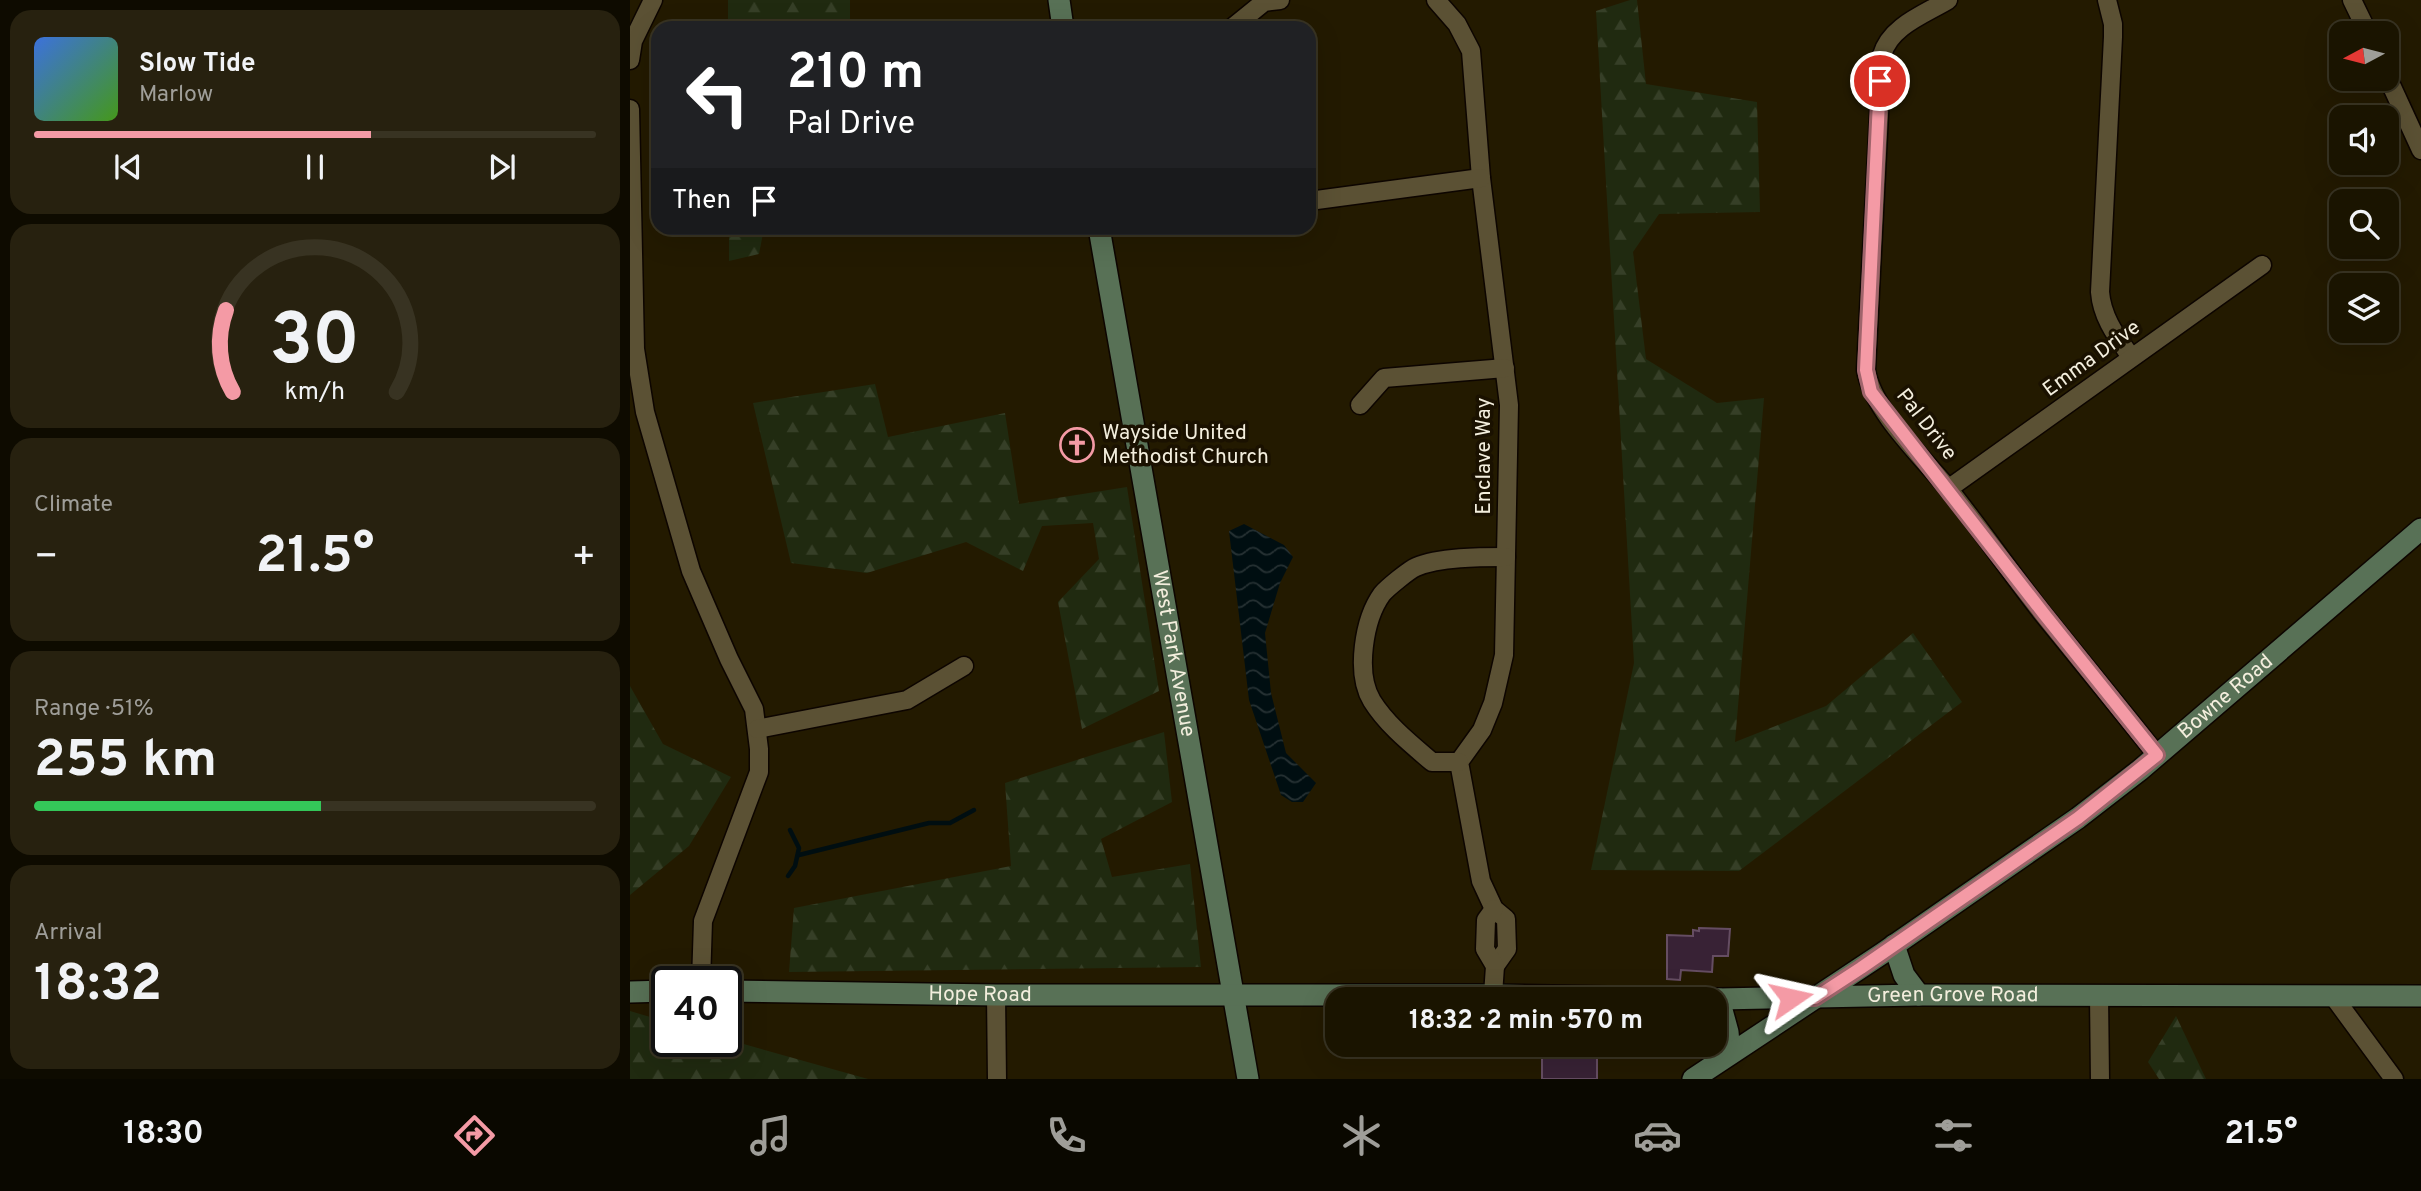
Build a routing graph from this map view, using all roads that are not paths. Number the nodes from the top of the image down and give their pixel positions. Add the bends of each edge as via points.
1 (653, 0) edge
2 (1059, 0) edge
3 (1280, 0) edge
4 (1436, 0) edge
5 (1948, 0) edge
6 (2107, 0) edge
7 (2352, 0) edge
8 (1062, 21) edge
9 (1241, 21) edge
10 (2362, 21) edge
11 (630, 60) edge
12 (2394, 91) edge
13 (630, 109) edge
14 (630, 120) edge
15 (2421, 150) edge
16 (1481, 178) junction
17 (1316, 200) edge
18 (1100, 235) edge
19 (2262, 265) dead end
20 (2131, 357) junction
21 (1505, 368) junction
22 (634, 376) edge
23 (1360, 405) dead end
24 (1948, 489) junction
25 (2421, 529) edge
26 (1506, 557) junction
27 (964, 666) dead end
28 (757, 729) junction
29 (2157, 755) junction
30 (1459, 762) junction
31 (1894, 945) junction
32 (702, 966) edge
33 (1493, 987) edge
34 (651, 991) edge
35 (742, 991) edge
36 (630, 992) edge
37 (1233, 994) junction
38 (1325, 994) edge
39 (996, 995) junction
40 (1919, 995) junction
41 (2099, 996) junction
42 (2333, 996) junction
43 (2421, 996) edge
44 (1815, 998) junction
45 (1727, 999) edge
46 (1727, 1028) edge
47 (1730, 1054) junction
48 (997, 1079) edge
49 (1248, 1079) edge
50 (1693, 1079) edge
51 (2100, 1079) edge
52 (2394, 1079) edge

1 - 11 street via 633,41
2 - 8 street
3 - 9 street via 1264,2
4 - 16 street, Enclave Way via 1457,24 1471,51
5 - 24 street, Pal Drive via 1897,31 1882,55 1866,370 1877,401
6 - 20 street via 2113,37 2100,292 2110,327
7 - 10 street
12 - 15 street
13 - 14 street
14 - 22 street
16 - 17 street
16 - 21 street, Enclave Way
18 - 37 street, West Park Avenue
19 - 20 street, Emma Drive
20 - 24 street, Emma Drive
21 - 23 street via 1384,378
21 - 26 street, Enclave Way via 1509,405
22 - 28 street via 691,571 754,709
24 - 29 street, Pal Drive
25 - 29 street, Bowne Road
26 - 30 street, Enclave Way via 1504,656 1482,730
26 - 30 street via 1465,557 1415,567 1383,593 1365,634 1362,669 1371,699 1432,762
27 - 28 street via 906,700
28 - 32 street via 759,772 703,921
29 - 31 street, Bowne Road via 2078,818
30 - 33 street via 1481,881 1494,909 1506,919 1507,948 1494,966
31 - 40 street via 1904,975
31 - 44 street, Bowne Road
34 - 36 street
35 - 39 street, Hope Road
37 - 38 street, Green Grove Road
37 - 39 street, Hope Road
37 - 49 street, West Park Avenue
39 - 48 street
40 - 41 street, Green Grove Road
40 - 44 street, Green Grove Road
41 - 42 street, Green Grove Road
41 - 51 street
42 - 43 street, Green Grove Road
42 - 52 street
44 - 45 street, Green Grove Road
44 - 47 street, Bowne Road
46 - 47 street
47 - 50 street, Bowne Road

